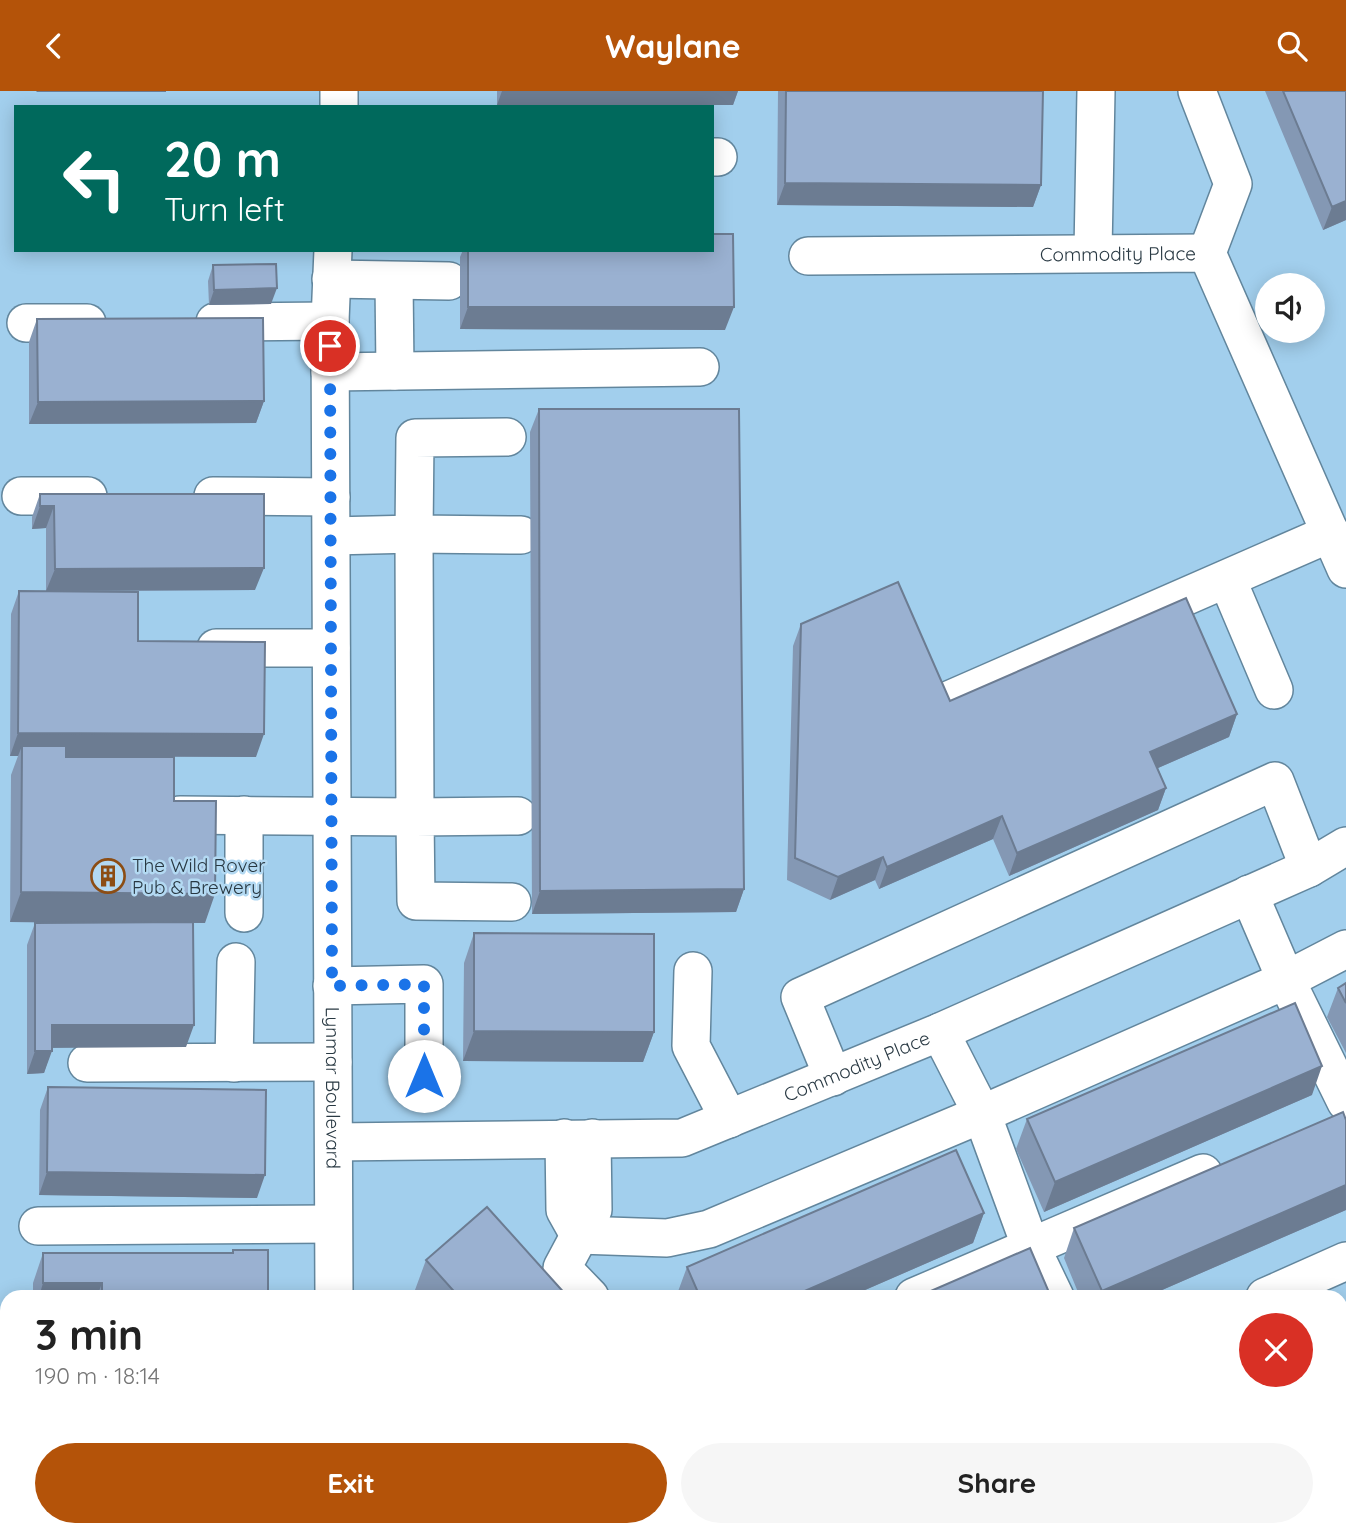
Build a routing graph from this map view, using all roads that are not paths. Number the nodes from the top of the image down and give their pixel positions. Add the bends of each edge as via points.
1 (1096, 91) edge
2 (1196, 91) edge
3 (1093, 251) junction
4 (1207, 253) junction
5 (808, 256) dead end
6 (332, 265) edge
7 (394, 281) junction
8 (449, 281) dead end
9 (330, 321) junction
10 (122, 322) edge
11 (178, 322) edge
12 (26, 323) dead end
13 (700, 367) dead end
14 (394, 371) junction
15 (330, 372) junction
16 (507, 437) dead end
17 (21, 496) dead end
18 (115, 496) edge
19 (183, 496) edge
20 (331, 496) junction
21 (1331, 533) junction
22 (414, 534) junction
23 (521, 535) dead end
24 (332, 536) junction
25 (1346, 569) edge
26 (1227, 579) junction
27 (181, 648) edge
28 (331, 648) junction
29 (1274, 690) dead end
30 (942, 703) edge
31 (180, 815) edge
32 (244, 815) junction
33 (329, 816) junction
34 (518, 816) dead end
35 (415, 817) junction
36 (1346, 846) edge
37 (1309, 867) junction
38 (1249, 894) junction
39 (512, 902) dead end
40 (244, 913) dead end
41 (1346, 949) edge
42 (236, 962) dead end
43 (693, 971) dead end
44 (1286, 979) junction
45 (332, 986) junction
46 (940, 1032) junction
47 (333, 1062) junction
48 (87, 1063) dead end
49 (234, 1063) junction
50 (424, 1076) dead end
51 (833, 1077) junction
52 (1338, 1113) edge
53 (982, 1115) junction
54 (729, 1119) junction
55 (578, 1138) junction
56 (334, 1142) junction
57 (1232, 1161) edge
58 (332, 1224) junction
59 (38, 1226) dead end
60 (579, 1235) junction
61 (1030, 1245) junction
62 (1346, 1261) edge
63 (334, 1290) edge
64 (583, 1290) edge
65 (930, 1290) edge
66 (1052, 1290) edge
67 (1281, 1290) edge

1 - 3 lane
2 - 4 lane via 1233,184
3 - 4 lane, Commodity Place
3 - 5 lane, Commodity Place
4 - 21 lane, Commodity Place
6 - 7 lane
6 - 9 lane, Lynmar Boulevard
7 - 8 lane
7 - 14 lane
9 - 11 lane
9 - 15 lane, Lynmar Boulevard
10 - 12 lane
13 - 14 lane
14 - 15 lane
15 - 20 lane, Lynmar Boulevard
16 - 22 lane via 415,438
17 - 18 lane
19 - 20 lane
20 - 24 lane, Lynmar Boulevard
21 - 25 lane, Commodity Place
21 - 26 lane
22 - 23 lane
22 - 24 lane
22 - 35 lane
24 - 28 lane, Lynmar Boulevard
26 - 29 lane
26 - 30 lane
27 - 28 lane
28 - 33 lane, Lynmar Boulevard
31 - 32 lane
32 - 33 lane
32 - 40 lane
33 - 35 lane
33 - 45 lane, Lynmar Boulevard
34 - 35 lane
35 - 39 lane via 416,901
36 - 37 lane, Commodity Place
37 - 38 lane, Commodity Place
37 - 51 lane via 1275,781 800,997
38 - 44 lane
38 - 46 lane, Commodity Place
41 - 44 lane
42 - 49 lane
43 - 54 lane via 691,1046
44 - 52 lane
44 - 53 lane
45 - 47 lane, Lynmar Boulevard
45 - 50 lane via 424,984
46 - 51 lane, Commodity Place
46 - 53 lane
47 - 49 lane
47 - 56 lane, Lynmar Boulevard
48 - 49 lane
51 - 54 lane, Commodity Place
53 - 60 lane via 709,1229 667,1238
53 - 61 lane
54 - 55 lane, Commodity Place via 682,1138
55 - 56 lane, Commodity Place
55 - 60 lane via 593,1210
56 - 58 lane, Lynmar Boulevard
57 - 61 lane
58 - 59 lane
58 - 63 lane, Lynmar Boulevard
60 - 64 lane via 562,1268
61 - 65 lane
61 - 66 lane
62 - 67 lane

